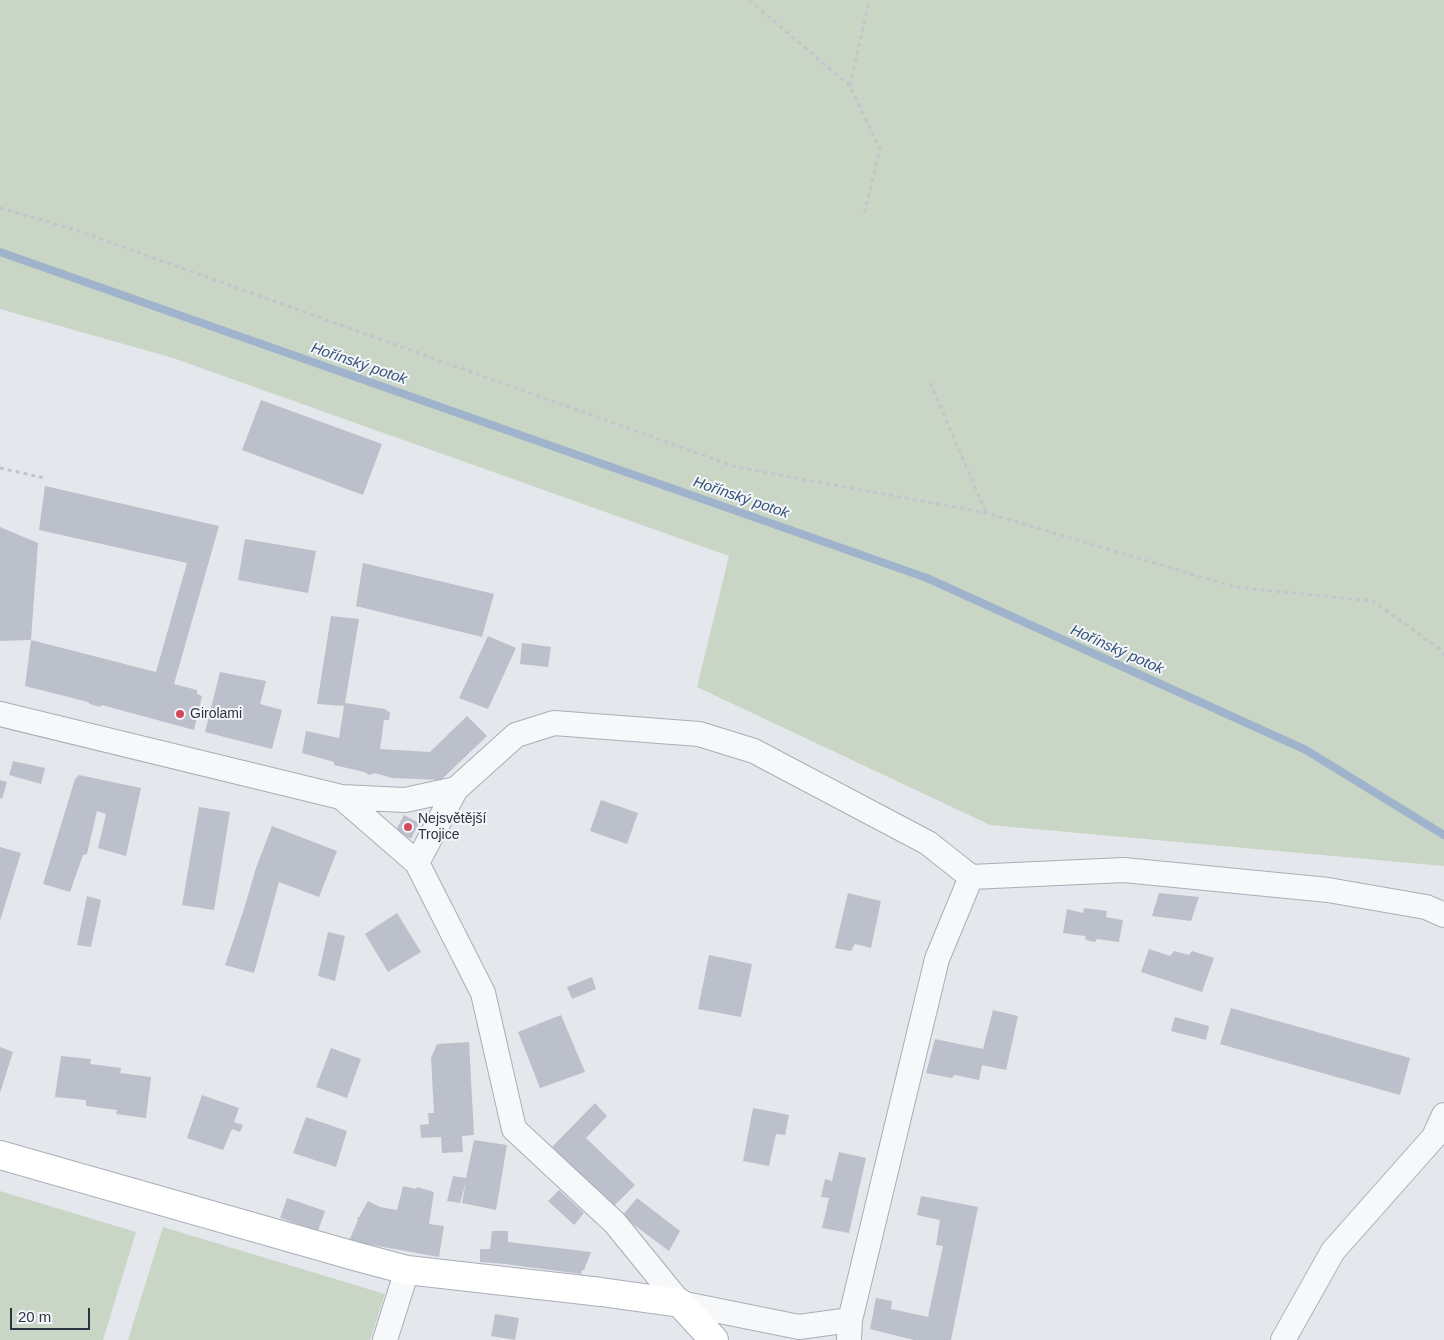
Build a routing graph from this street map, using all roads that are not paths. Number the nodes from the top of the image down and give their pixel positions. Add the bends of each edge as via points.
1 (0, 714) edge
2 (456, 789) junction
3 (341, 797) junction
4 (417, 863) junction
5 (971, 877) junction
6 (1444, 915) edge
7 (1444, 1115) edge
8 (1439, 1140) edge
9 (0, 1155) edge
10 (407, 1270) junction
11 (680, 1303) junction
12 (850, 1330) edge
13 (385, 1340) edge
14 (714, 1340) edge
15 (1283, 1340) edge

1 - 3 street
2 - 3 street via 405,800
2 - 4 street
2 - 5 street via 516,735 554,722 700,734 754,751 928,843
3 - 4 street
4 - 11 street via 483,993 514,1130 615,1223
5 - 6 street via 1124,870 1328,890 1426,907
5 - 12 street via 937,959
7 - 8 street
8 - 15 street via 1333,1250
9 - 10 street
10 - 11 street
10 - 13 street
11 - 12 street via 799,1327
11 - 14 street

